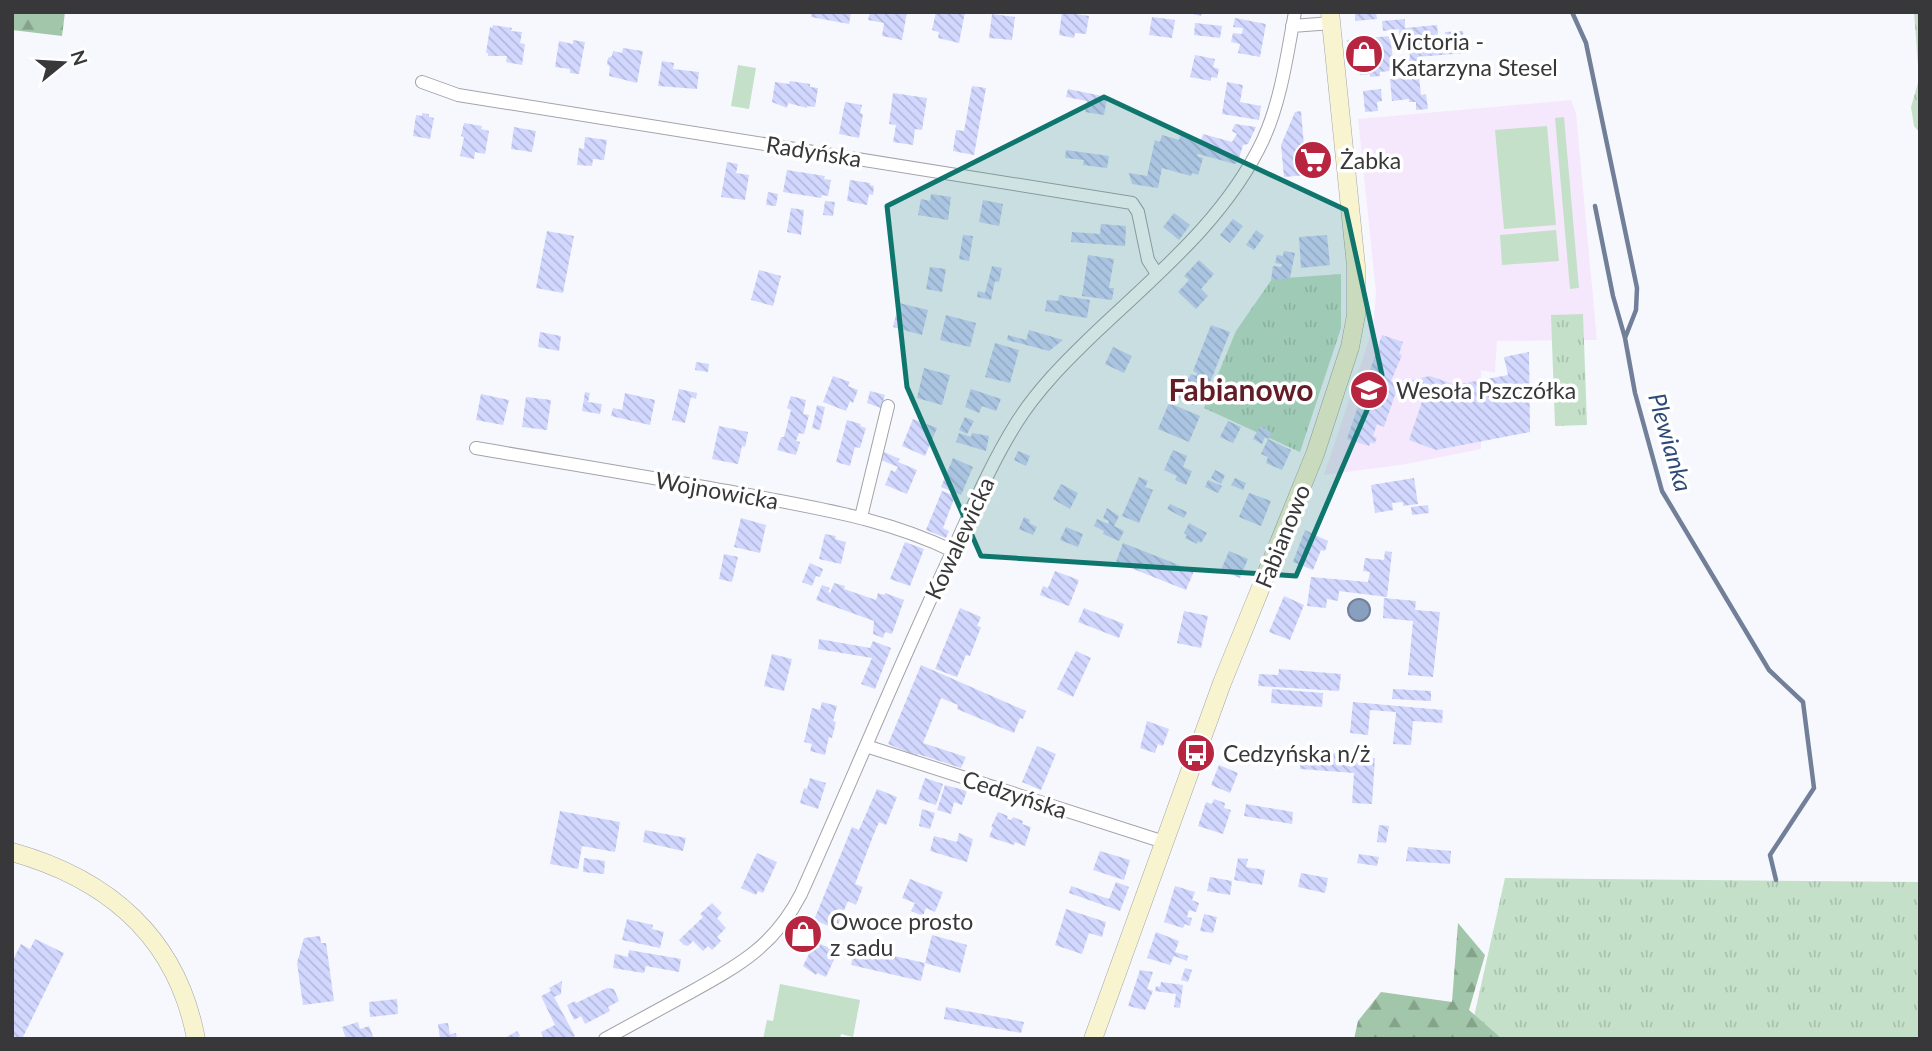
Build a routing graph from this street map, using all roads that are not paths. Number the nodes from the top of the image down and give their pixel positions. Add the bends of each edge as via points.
1 (1295, 12) edge
2 (1331, 18) edge
3 (1292, 26) junction
4 (422, 82) dead end
5 (1157, 274) junction
6 (888, 406) dead end
7 (477, 448) dead end
8 (861, 517) junction
9 (953, 551) junction
10 (866, 746) junction
11 (1164, 842) junction
12 (12, 852) edge
13 (196, 1039) edge
14 (605, 1039) edge
15 (1093, 1039) edge

1 - 3 street, Kowalewicka
2 - 3 street
2 - 11 street, Fabianowo via 1356,266 1353,332 1315,454 1222,683
3 - 5 street, Kowalewicka via 1277,99 1256,153 1195,238
4 - 5 street, Radyńska via 458,95 1132,203 1148,260
5 - 9 street, Kowalewicka via 1038,391 998,455
6 - 8 street
7 - 8 street, Wojnowicka
8 - 9 street, Wojnowicka
9 - 10 street, Kowalewicka
10 - 11 street, Cedzyńska
10 - 14 street, Kowalewicka via 802,894 778,930 757,952 727,972
11 - 15 street, Fabianowo
12 - 13 street via 81,877 126,910 169,965

